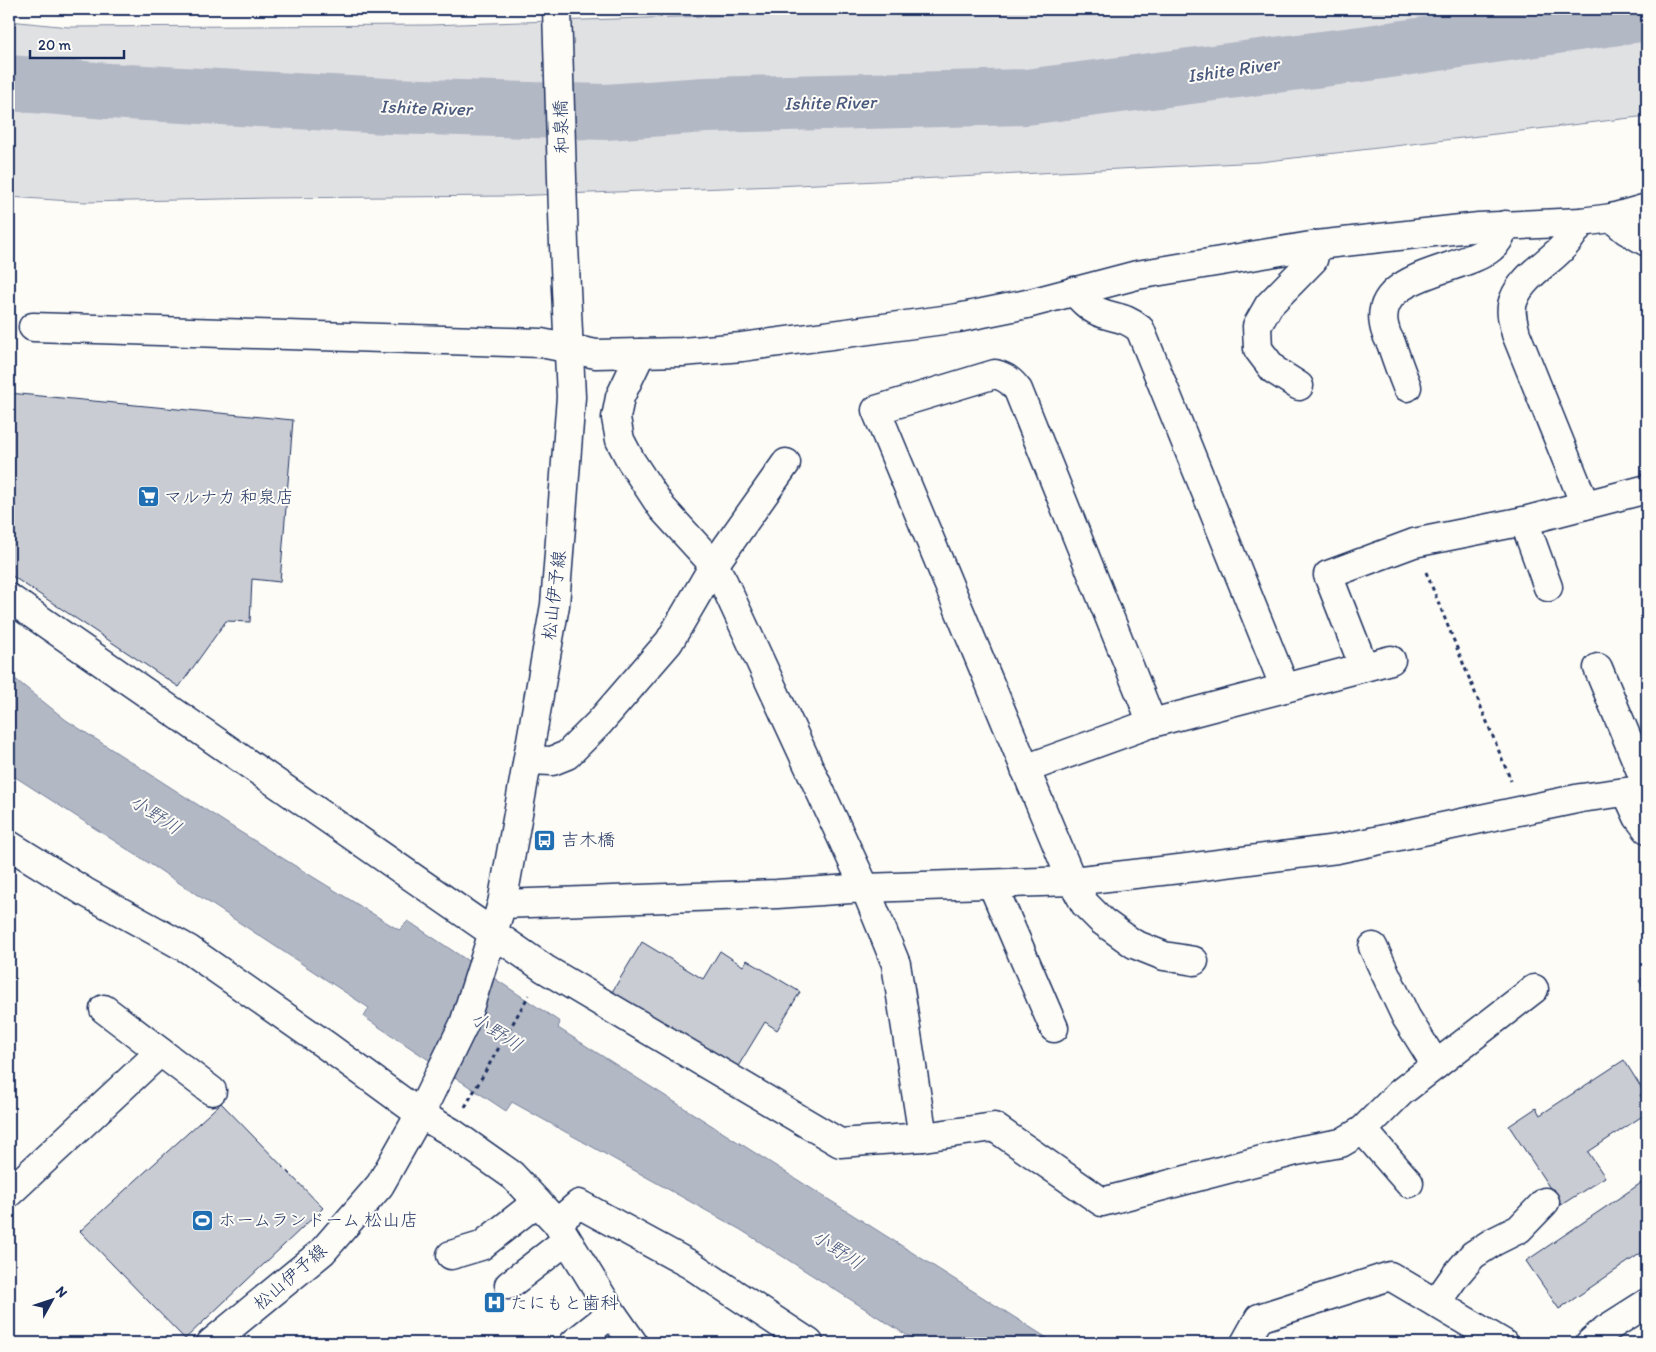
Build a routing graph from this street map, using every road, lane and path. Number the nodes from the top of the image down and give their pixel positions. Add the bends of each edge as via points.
1 (557, 9) edge
2 (1647, 208) edge
3 (1612, 218) junction
4 (1581, 222) junction
5 (1505, 225) junction
6 (1647, 242) edge
7 (1317, 244) junction
8 (564, 245) joint
9 (1074, 291) junction
10 (33, 327) dead end
11 (568, 348) junction
12 (641, 353) junction
13 (1299, 386) dead end
14 (1407, 387) dead end
15 (786, 463) dead end
16 (1647, 489) edge
17 (1584, 505) junction
18 (1524, 521) junction
19 (1414, 543) junction
20 (714, 564) junction
21 (1548, 587) dead end
22 (9, 598) edge
23 (1390, 660) dead end
24 (1364, 667) junction
25 (1598, 668) dead end
26 (1285, 688) junction
27 (1152, 723) junction
28 (528, 760) junction
29 (1026, 769) junction
30 (1641, 789) edge
31 (1522, 810) junction
32 (1647, 828) edge
33 (9, 845) edge
34 (1072, 881) junction
35 (992, 884) junction
36 (865, 888) junction
37 (502, 904) junction
38 (492, 936) junction
39 (1373, 947) dead end
40 (1194, 960) dead end
41 (1534, 989) dead end
42 (531, 992) dead end
43 (104, 1009) dead end
44 (1054, 1028) dead end
45 (160, 1052) junction
46 (1436, 1065) junction
47 (212, 1091) dead end
48 (423, 1108) junction
49 (462, 1113) dead end
50 (1363, 1130) junction
51 (922, 1137) junction
52 (1409, 1184) dead end
53 (9, 1193) edge
54 (537, 1202) junction
55 (1545, 1202) dead end
56 (562, 1232) junction
57 (451, 1255) dead end
58 (509, 1285) dead end
59 (1436, 1303) junction
60 (1647, 1303) edge
61 (612, 1313) junction
62 (211, 1343) edge
63 (574, 1343) edge
64 (633, 1343) edge
65 (809, 1343) edge
66 (1245, 1343) edge
67 (1503, 1343) edge
68 (1590, 1343) edge

1 - 8 street, 和泉橋
2 - 3 street
3 - 4 street
3 - 6 street
4 - 5 street
4 - 17 street via 1560,250 1524,282 1514,299 1512,313 1516,334
5 - 7 street
5 - 14 street via 1498,241 1490,249 1474,258 1416,278 1396,292 1385,306 1384,325
7 - 9 street via 1137,275
7 - 13 street via 1314,260 1269,305 1258,326 1258,349 1274,370
8 - 11 street, 松山伊予線
9 - 12 street via 966,316 857,332 742,347
9 - 26 street via 1098,312 1130,320 1140,329
10 - 11 street via 540,344
11 - 12 street via 596,354
11 - 28 street, 松山伊予線 via 572,396 556,605
12 - 20 street via 620,397 616,418 620,440 662,508
15 - 20 street
16 - 17 street
17 - 18 street
18 - 19 street
18 - 21 street
19 - 24 street via 1328,575
19 - 31 path
20 - 28 street via 669,642 599,722 567,755 552,761
20 - 36 street
22 - 38 street
23 - 24 street
24 - 26 street
25 - 30 street
26 - 27 street
27 - 29 street
27 - 29 street via 1018,390 1011,381 995,374 876,410
28 - 37 street, 松山伊予線
29 - 34 street
30 - 31 street
30 - 32 street via 1638,817
31 - 34 street via 1337,849
33 - 48 street via 188,949
34 - 35 street
34 - 40 street via 1085,904 1134,944 1164,956
35 - 36 street
35 - 44 street
36 - 37 street
36 - 51 street via 896,964
37 - 38 street, 松山伊予線
38 - 48 street via 464,1024
38 - 51 street via 840,1143
39 - 46 street via 1406,1017
41 - 46 street
42 - 49 path
43 - 45 street
45 - 47 street
45 - 53 street
46 - 50 street via 1401,1092
48 - 54 street via 512,1176
48 - 62 street, 松山伊予線 via 380,1185 322,1252
50 - 51 street via 1341,1143 1296,1151 1102,1202 994,1127
50 - 52 street
54 - 56 street
54 - 57 street via 481,1246
55 - 59 street via 1519,1229 1473,1256
56 - 58 street
56 - 61 street
56 - 65 street via 579,1204 690,1265
59 - 66 street via 1390,1276 1259,1318
59 - 67 street
60 - 68 street
61 - 63 street
61 - 64 street

